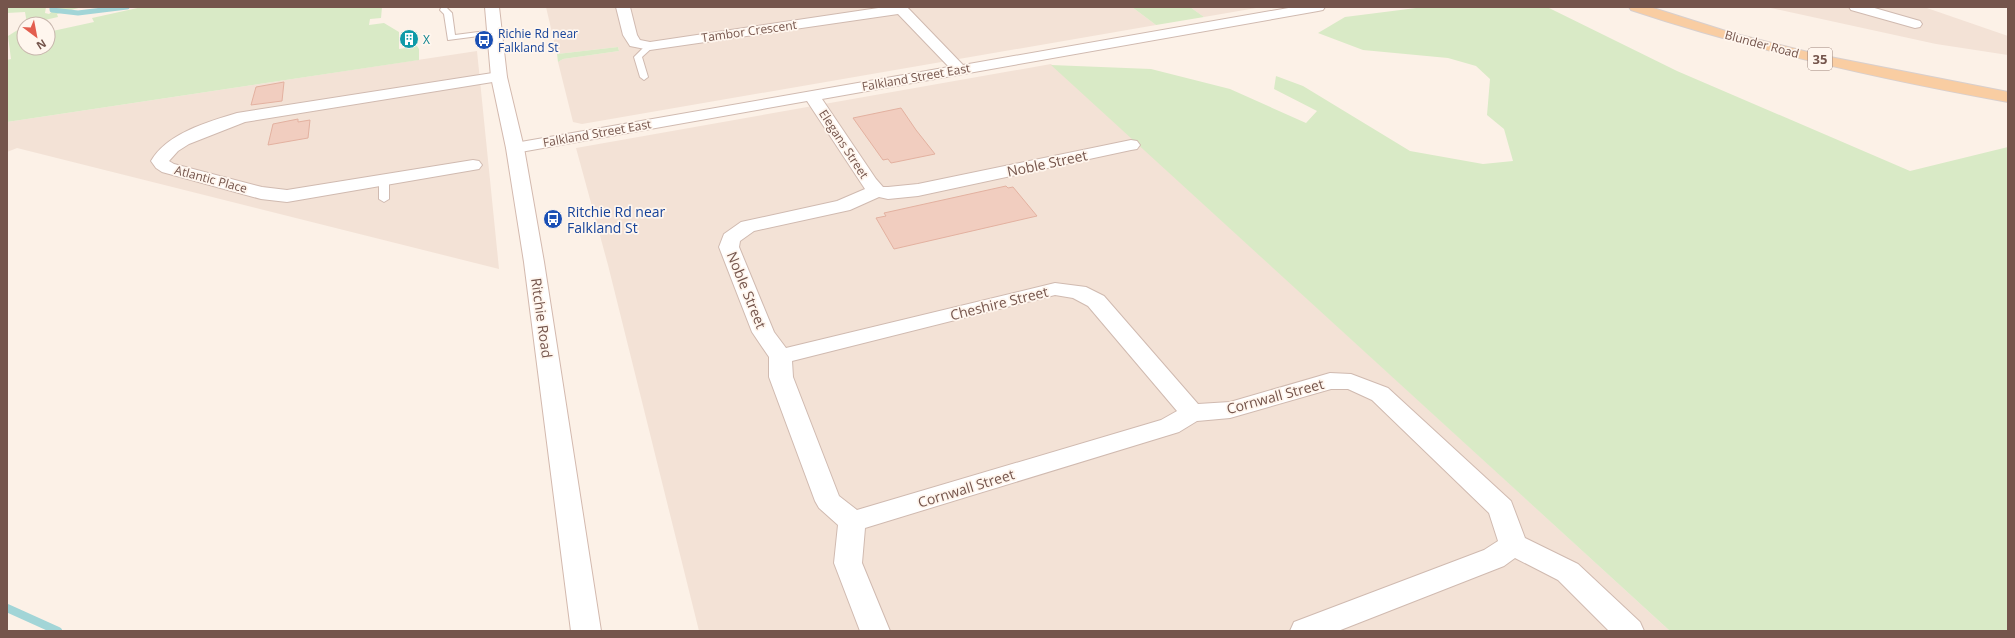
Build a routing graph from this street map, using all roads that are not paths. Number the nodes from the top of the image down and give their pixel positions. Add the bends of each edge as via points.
1 (492, 7) edge
2 (623, 7) edge
3 (1318, 7) edge
4 (1636, 7) edge
5 (1670, 7) edge
6 (1856, 7) edge
7 (900, 8) edge
8 (444, 10) dead end
9 (1270, 11) edge
10 (1914, 24) dead end
11 (494, 32) junction
12 (650, 46) junction
13 (959, 69) junction
14 (499, 77) junction
15 (644, 77) dead end
16 (2008, 85) edge
17 (812, 96) junction
18 (2008, 97) edge
19 (1130, 145) dead end
20 (515, 148) junction
21 (473, 165) dead end
22 (384, 181) junction
23 (877, 191) junction
24 (384, 199) dead end
25 (780, 357) junction
26 (1192, 413) junction
27 (852, 522) junction
28 (1513, 545) junction
29 (586, 631) edge
30 (875, 631) edge
31 (1305, 631) edge
32 (1628, 631) edge

1 - 11 street, Ritchie Road
2 - 12 street via 630,35 635,43
3 - 9 street, Falkland Street East
4 - 18 main road, Blunder Road / 35 via 1746,41 1820,59
5 - 16 main road, Blunder Road / 35 via 1759,33 1830,50 1901,66
6 - 10 street
7 - 12 street, Tambor Crescent
7 - 13 street
8 - 11 lane via 448,13 451,38
9 - 13 street, Falkland Street East
11 - 14 street, Ritchie Road
12 - 15 lane via 638,57
13 - 17 street, Falkland Street East
14 - 20 street, Ritchie Road
14 - 22 street, Atlantic Place via 243,117 215,126 174,146 164,153 160,161 168,168 261,193 287,196
17 - 20 street, Falkland Street East
17 - 23 street, Elegans Street
19 - 23 street, Noble Street via 918,190 888,193
20 - 29 street, Ritchie Road via 534,262
21 - 22 street, Atlantic Place
22 - 24 lane
23 - 25 street, Noble Street via 843,206 748,226 731,238 729,247 762,332
25 - 26 street, Cheshire Street via 1055,290 1078,292 1096,301
25 - 27 street via 781,377 828,501
26 - 27 street, Cornwall Street via 1170,426
26 - 28 street, Cornwall Street via 1230,410 1330,381 1351,382 1380,394 1501,508
27 - 30 street via 848,562
28 - 31 street via 1494,558
28 - 32 street via 1568,572

